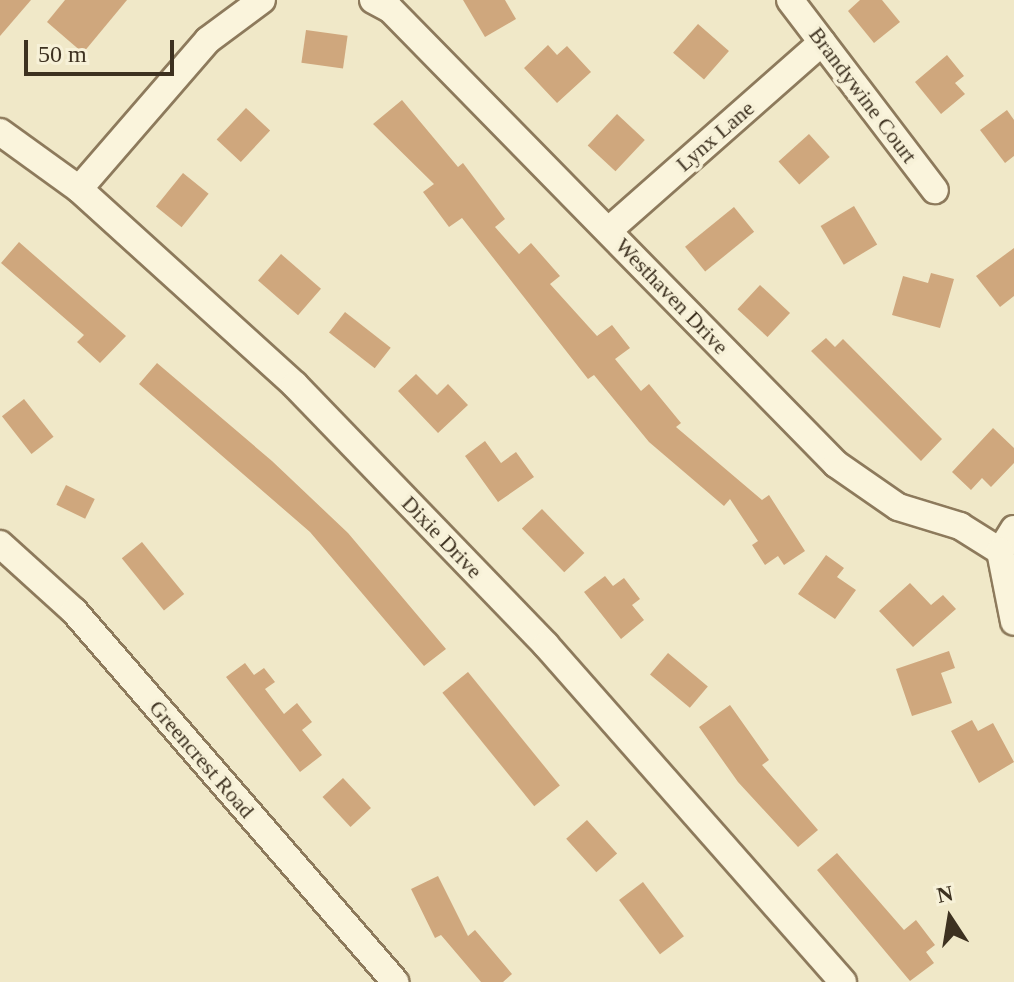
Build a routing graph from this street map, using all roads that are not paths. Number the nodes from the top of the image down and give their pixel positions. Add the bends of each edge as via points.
1 (262, 0) edge
2 (373, 0) edge
3 (790, 0) edge
4 (822, 42) junction
5 (0, 132) edge
6 (79, 189) junction
7 (935, 190) dead end
8 (609, 230) junction
9 (1014, 529) edge
10 (0, 544) edge
11 (1000, 551) junction
12 (1014, 622) edge
13 (395, 982) edge
14 (843, 982) edge

1 - 6 street via 208,40
2 - 8 street, Westhaven Drive via 390,9
3 - 4 street, Brandywine Court
4 - 7 street, Brandywine Court
4 - 8 street, Lynx Lane
5 - 6 street, Dixie Drive
6 - 14 street, Dixie Drive via 295,385 546,645
8 - 11 street, Westhaven Drive via 836,464 898,507 960,526
9 - 11 street
10 - 13 street, Greencrest Road via 74,611
11 - 12 street

